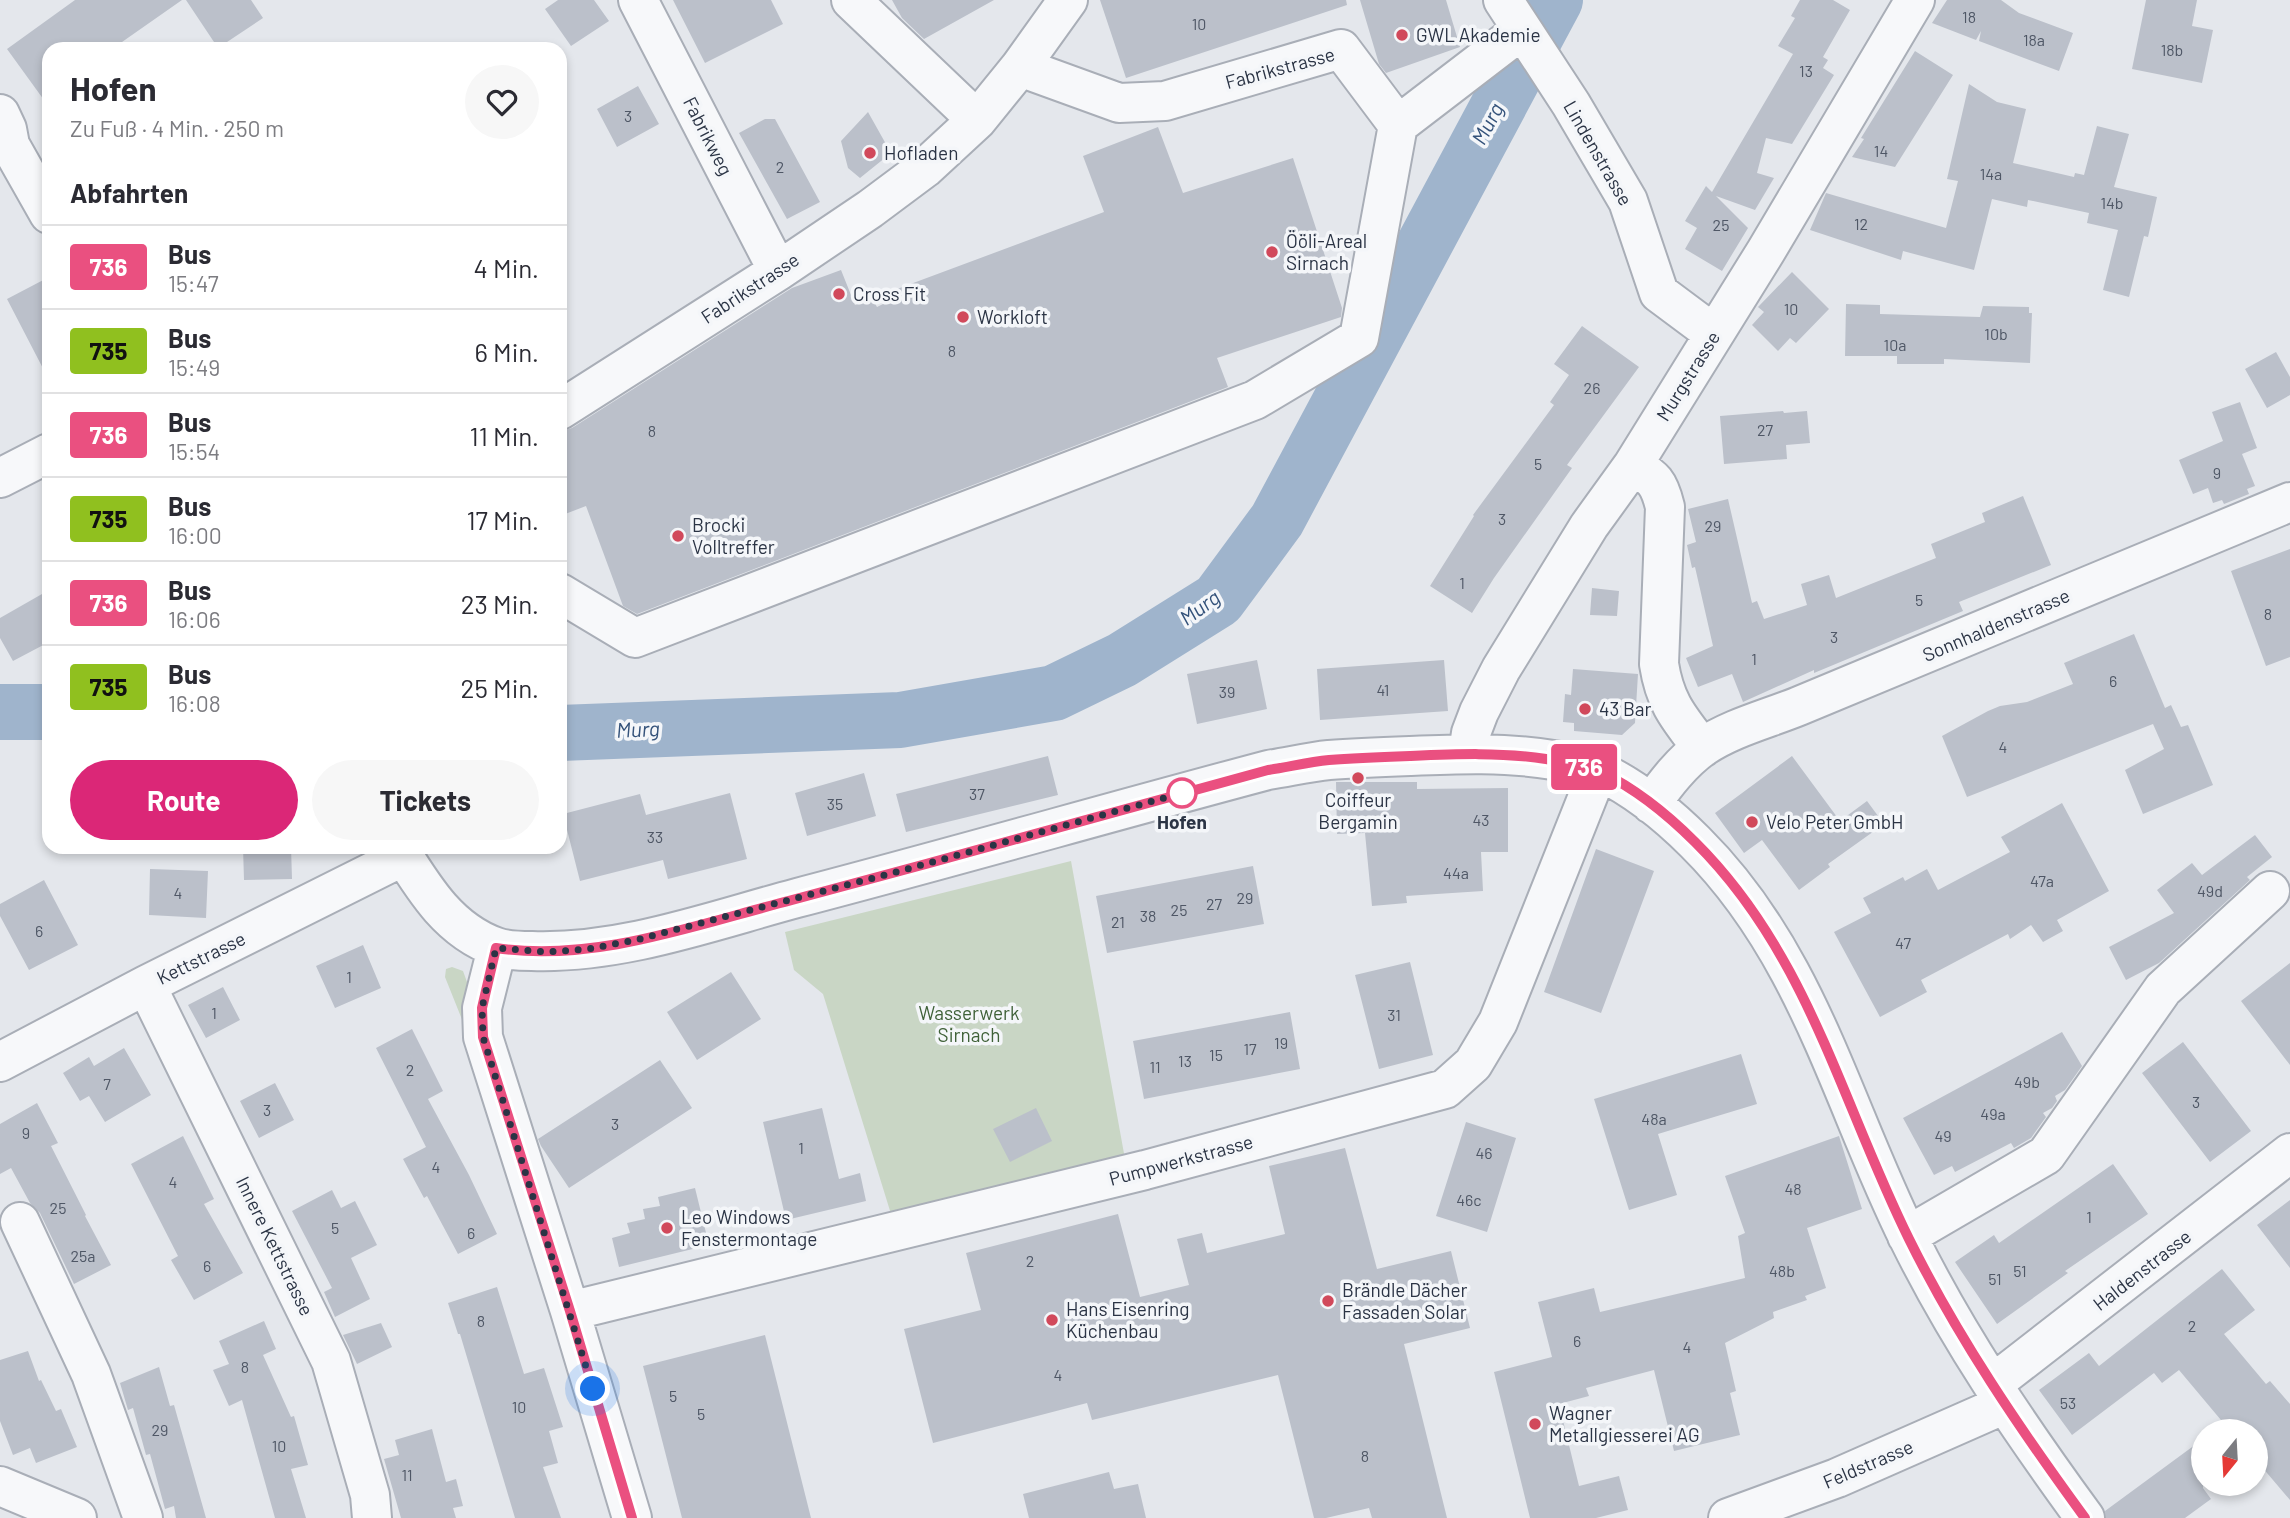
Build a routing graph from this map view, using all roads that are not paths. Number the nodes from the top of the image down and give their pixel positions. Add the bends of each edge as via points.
1 (638, 0) edge
2 (851, 0) edge
3 (1068, 0) edge
4 (1915, 0) edge
5 (1513, 16) edge
6 (1020, 67) junction
7 (977, 120) junction
8 (1398, 125) junction
9 (3, 132) edge
10 (42, 202) edge
11 (778, 271) junction
12 (1714, 334) junction
13 (567, 406) edge
14 (42, 457) edge
15 (1633, 465) junction
16 (0, 478) edge
17 (2290, 502) edge
18 (567, 597) edge
19 (1702, 748) junction
20 (1468, 753) junction
21 (1598, 771) junction
22 (1651, 804) junction
23 (397, 854) edge
24 (402, 854) edge
25 (2270, 891) dead end
26 (496, 948) junction
27 (146, 985) junction
28 (0, 1062) edge
29 (2290, 1153) edge
30 (20, 1222) dead end
31 (1907, 1236) junction
32 (570, 1311) junction
33 (1998, 1393) junction
34 (0, 1486) edge
35 (77, 1518) edge
36 (144, 1518) edge
37 (372, 1518) edge
38 (632, 1518) edge
39 (1728, 1518) edge
40 (2085, 1518) edge

1 - 11 street, Fabrikweg
2 - 7 street
3 - 6 street, Fabrikstrasse
4 - 12 street, Murgstrasse
5 - 8 street
5 - 12 street, Lindenstrasse via 1628,201 1659,293
6 - 7 street, Fabrikstrasse
6 - 8 street, Fabrikstrasse via 1119,103 1165,101 1341,49
7 - 11 street, Fabrikstrasse via 925,168
8 - 18 street via 1359,338 1255,400 635,638
9 - 10 street
11 - 13 street, Fabrikstrasse
12 - 15 street, Murgstrasse
14 - 16 street
15 - 19 street via 1661,487 1665,507 1661,682 1670,705
15 - 20 street, Murgstrasse via 1589,526 1501,669 1479,712
17 - 19 street, Sonnhaldenstrasse
19 - 22 street
20 - 21 street via 1525,755
20 - 26 street via 1327,760 1268,770 905,887 588,949
21 - 22 street
21 - 32 street, Pumpwerkstrasse via 1499,1021 1473,1064 1445,1089 1145,1170
22 - 31 street via 1715,862 1783,956 1807,1001
23 - 27 street, Kettstrasse
24 - 26 street via 434,903
25 - 31 street via 2163,989 2046,1155
26 - 32 street via 482,1008 483,1037
27 - 28 street, Kettstrasse
27 - 37 street, Innere Kettstrasse via 331,1361 370,1495
29 - 33 street, Haldenstrasse via 2008,1372
30 - 36 street via 91,1374
31 - 33 street
32 - 38 street
33 - 39 street, Feldstrasse via 1837,1478
33 - 40 street
34 - 35 street

